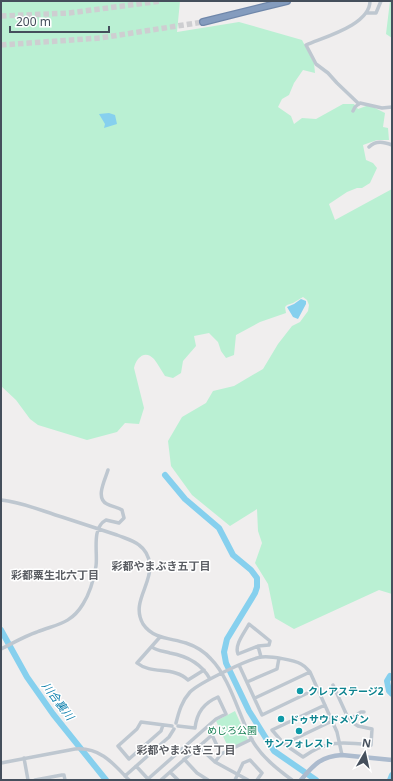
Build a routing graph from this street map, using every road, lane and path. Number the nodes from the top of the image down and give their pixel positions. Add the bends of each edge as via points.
1 (287, 1) edge
2 (370, 1) edge
3 (381, 1) edge
4 (366, 13) junction
5 (204, 22) tunnel mouth
6 (358, 104) junction
7 (392, 107) edge
8 (353, 112) dead end
9 (392, 145) edge
10 (369, 147) dead end
11 (108, 470) dead end
12 (1, 500) edge
13 (99, 529) junction
14 (160, 637) junction
15 (258, 646) junction
16 (152, 647) junction
17 (1, 649) edge
18 (261, 657) junction
19 (279, 658) junction
20 (240, 665) junction
21 (204, 670) junction
22 (310, 672) junction
23 (222, 674) junction
24 (210, 679) junction
25 (247, 682) junction
26 (333, 685) dead end
27 (318, 688) junction
28 (255, 698) junction
29 (325, 705) junction
30 (364, 712) dead end
31 (349, 720) junction
32 (332, 721) junction
33 (177, 724) junction
34 (163, 725) junction
35 (173, 727) junction
36 (194, 728) junction
37 (200, 733) junction
38 (252, 740) junction
39 (340, 742) junction
40 (284, 744) junction
41 (199, 747) junction
42 (221, 754) junction
43 (342, 755) junction
44 (24, 758) junction
45 (184, 759) junction
46 (392, 760) edge
47 (215, 762) junction
48 (1, 763) edge
49 (136, 766) junction
50 (170, 772) junction
51 (237, 775) junction
52 (125, 776) junction
53 (302, 779) edge
54 (28, 780) edge
55 (35, 780) edge
56 (65, 780) edge
57 (129, 780) edge
58 (161, 780) edge
59 (178, 780) edge
60 (208, 780) edge
61 (235, 780) edge
62 (248, 780) edge
63 (257, 780) edge
64 (292, 780) edge

1 - 5 highway
2 - 4 street via 370,8
3 - 4 street via 376,13
4 - 6 street via 349,27 306,45 316,64 328,72
6 - 7 street
6 - 8 street
9 - 10 street via 380,142
11 - 13 street via 102,499 108,505 122,510 124,518 119,523 104,521
12 - 13 street
13 - 14 street via 136,542 146,552 149,573 139,611 144,625
13 - 17 street via 95,570 86,598 73,617 60,625 25,637
14 - 16 street
14 - 23 street via 199,649 211,658
15 - 15 street via 238,654 236,650 249,624 270,641 269,645
15 - 18 street
16 - 21 street via 186,657
16 - 21 street via 137,663 146,668 175,672 188,680
18 - 19 street
18 - 20 street
19 - 22 street via 300,663
19 - 25 street via 277,669
20 - 23 street
20 - 25 street
21 - 24 street
22 - 27 street
22 - 28 street
23 - 24 street
23 - 38 street
24 - 33 street via 188,695 181,706
25 - 28 street
26 - 31 street
27 - 28 street via 262,715
27 - 29 street
29 - 32 street
29 - 40 street via 272,730
30 - 31 street
31 - 39 street via 358,726 372,729 371,745
32 - 39 street
32 - 40 street
33 - 35 street via 173,723
33 - 36 street
34 - 34 street via 141,722 138,729 118,746 129,759 161,731
34 - 35 street
35 - 49 street via 171,735
36 - 37 street
36 - 37 street via 203,707 218,697 226,714
37 - 49 street via 148,779
38 - 42 street
38 - 64 street via 270,763
39 - 40 street via 322,746 303,757
39 - 43 street
41 - 42 street via 212,735
41 - 45 street
41 - 47 street
42 - 47 street
43 - 46 main road
43 - 53 main road via 318,762
44 - 48 street
44 - 52 street via 71,750 91,750 108,758
44 - 54 street
45 - 50 street
45 - 60 street
47 - 51 street
49 - 52 street
50 - 58 street
50 - 59 street
51 - 61 street
51 - 62 street
51 - 63 street via 243,763 250,760 262,773
52 - 57 street
55 - 56 street via 62,775

